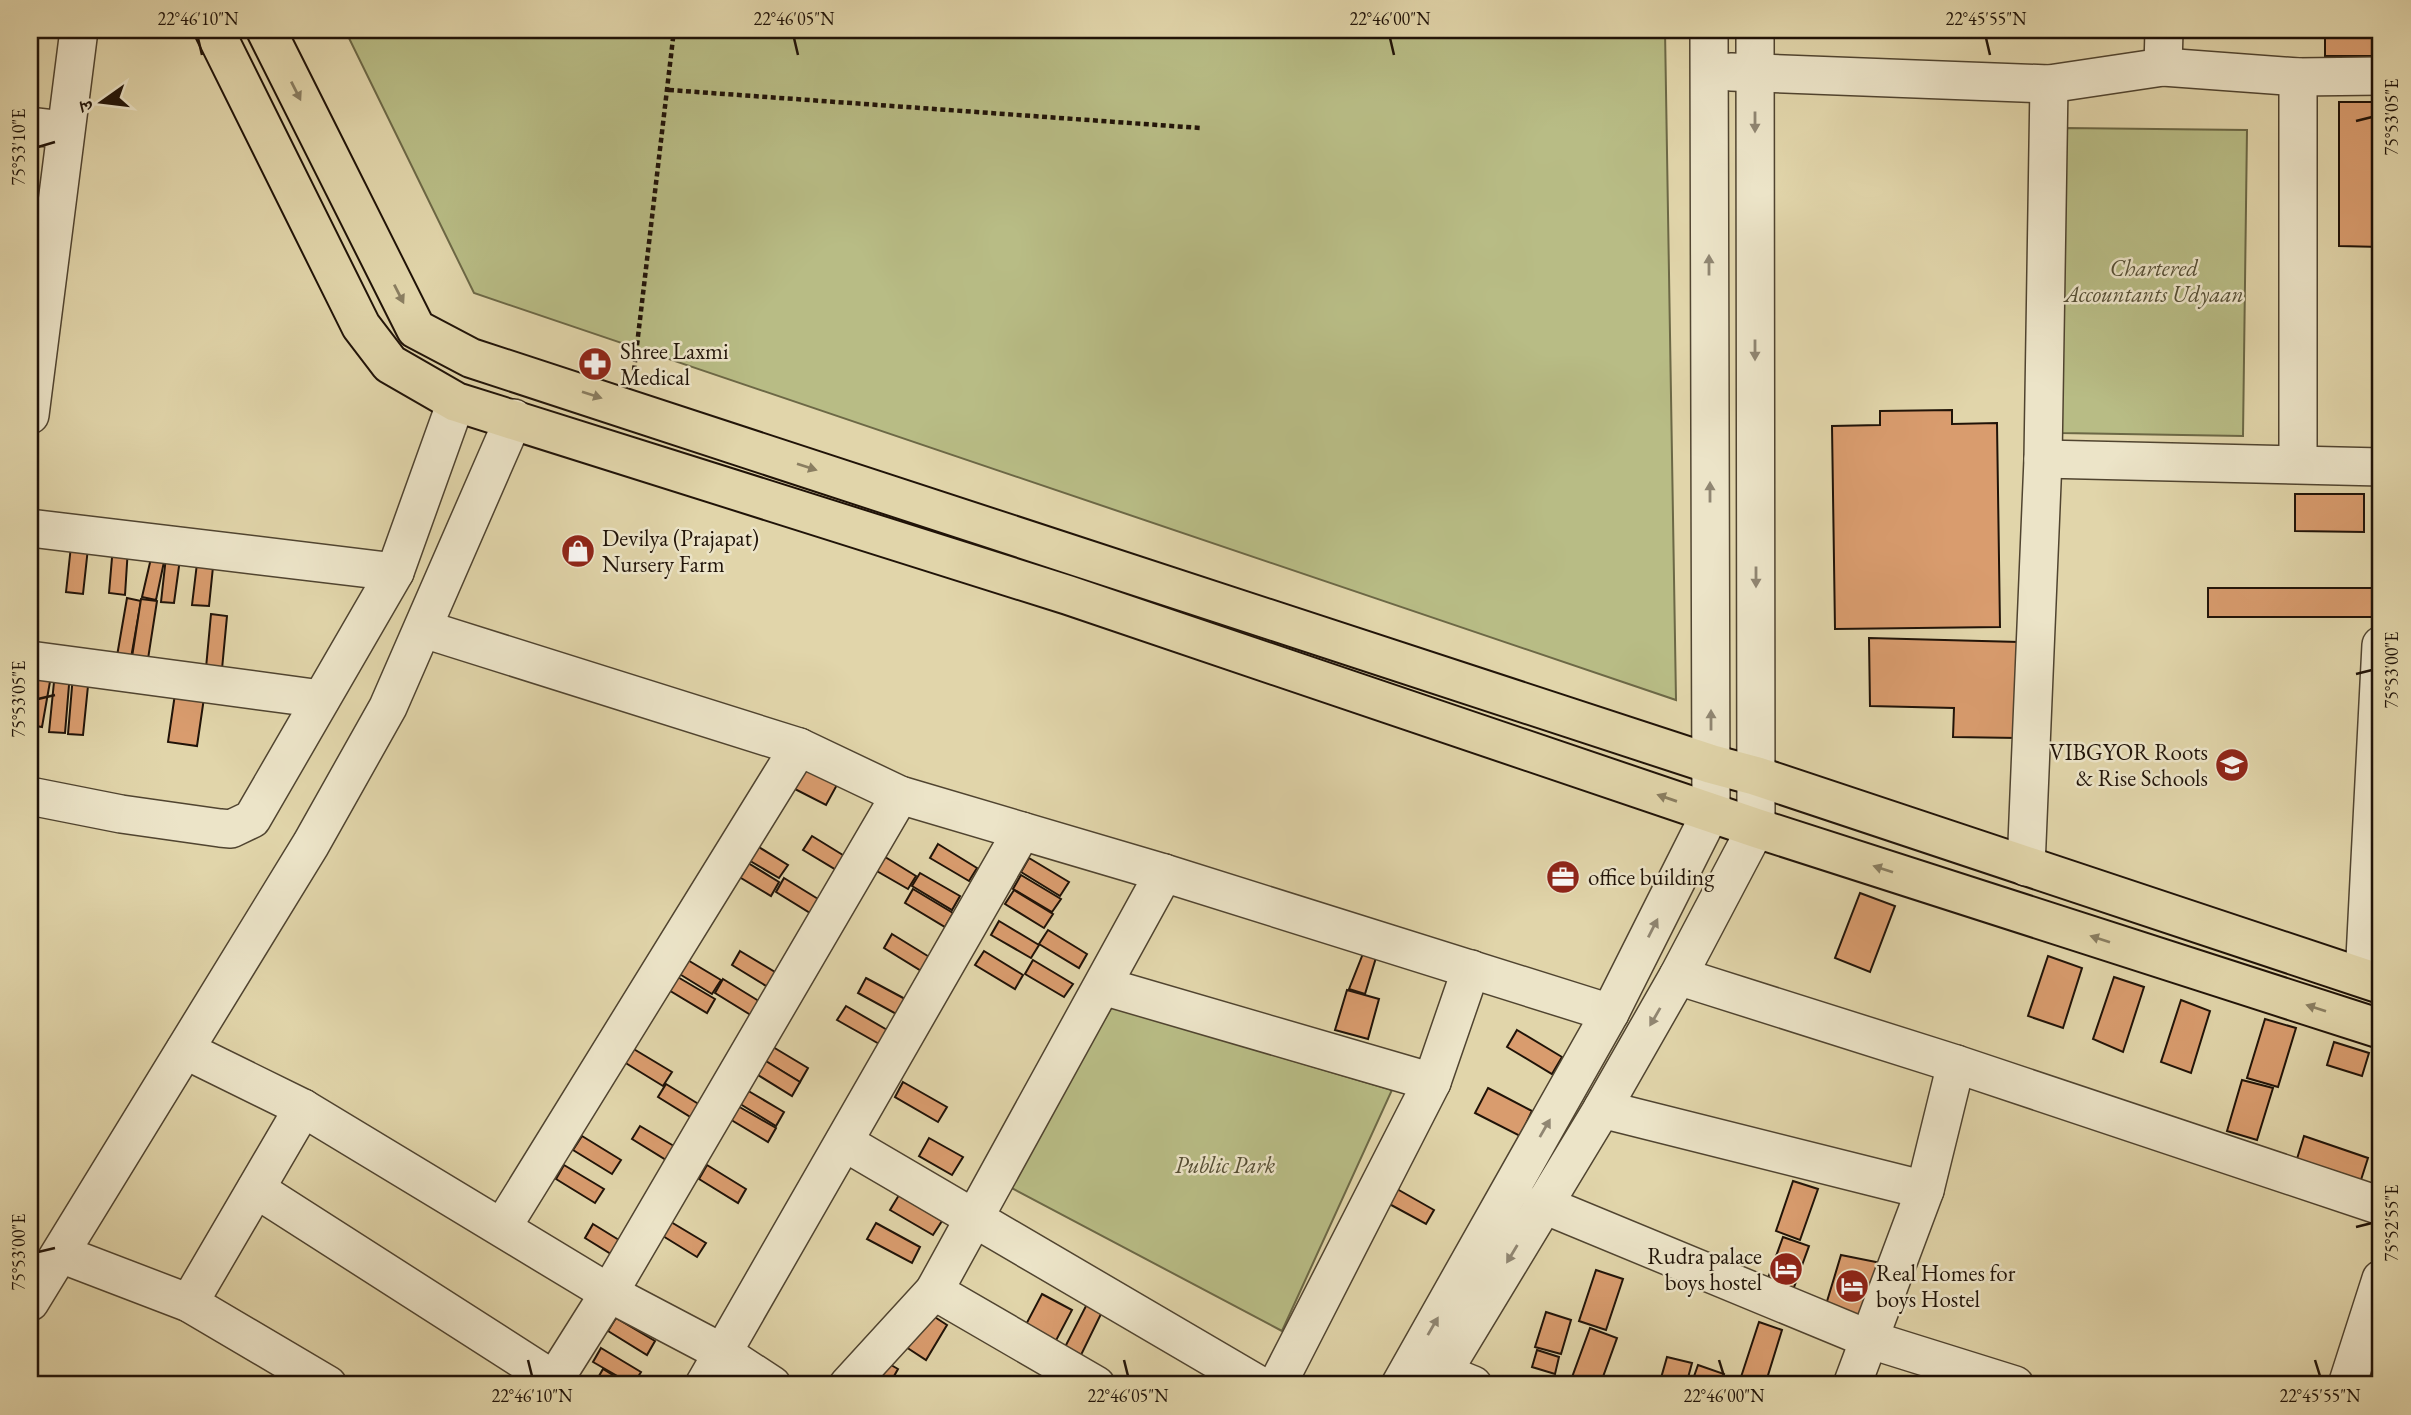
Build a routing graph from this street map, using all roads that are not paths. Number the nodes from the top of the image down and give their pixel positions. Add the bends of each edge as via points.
1 (79, 30) edge
2 (214, 30) edge
3 (266, 30) edge
4 (1709, 30) edge
5 (1755, 30) edge
6 (2164, 30) edge
7 (2163, 67) junction
8 (1709, 72) junction
9 (1755, 73) junction
10 (2381, 76) edge
11 (2298, 77) junction
12 (2049, 84) junction
13 (47, 128) edge
14 (456, 402) junction
15 (30, 415) edge
16 (514, 418) junction
17 (2043, 459) junction
18 (2298, 462) junction
19 (2381, 467) edge
20 (30, 528) edge
21 (395, 572) junction
22 (424, 629) junction
23 (2381, 645) edge
24 (30, 660) edge
25 (321, 699) junction
26 (799, 747) junction
27 (1711, 764) junction
28 (1756, 776) junction
29 (900, 795) junction
30 (30, 796) edge
31 (1711, 812) junction
32 (1756, 828) junction
33 (1021, 831) junction
34 (2026, 867) junction
35 (1164, 873) junction
36 (1471, 969) junction
37 (1678, 976) junction
38 (2373, 981) edge
39 (1103, 986) junction
40 (1610, 1013) junction
41 (2381, 1029) edge
42 (186, 1050) junction
43 (1956, 1064) junction
44 (1432, 1082) junction
45 (303, 1108) junction
46 (1602, 1109) junction
47 (844, 1142) junction
48 (256, 1189) junction
49 (1925, 1190) junction
50 (1542, 1204) junction
51 (2381, 1206) edge
52 (974, 1216) junction
53 (503, 1226) junction
54 (61, 1254) junction
55 (2381, 1279) edge
56 (934, 1291) junction
57 (609, 1293) junction
58 (30, 1302) edge
59 (190, 1303) junction
60 (1871, 1340) junction
61 (723, 1353) junction
62 (1432, 1378) edge
63 (552, 1382) edge
64 (328, 1385) edge
65 (704, 1385) edge
66 (772, 1385) edge
67 (849, 1385) edge
68 (1096, 1385) edge
69 (1259, 1385) edge
70 (1277, 1385) edge
71 (1852, 1385) edge
72 (2015, 1385) edge
73 (2347, 1385) edge

1 - 13 street
2 - 14 main road via 361,326 390,364
3 -> 27 main road via 416,329 471,358
4 - 8 street
5 - 9 street
6 - 7 street
7 - 11 street
7 - 12 street
8 - 9 street
27 -> 8 street
9 - 12 street
9 -> 28 street
10 - 11 street
11 - 18 street
12 - 17 street
13 - 15 street
14 - 16 main road
14 - 21 street
16 - 22 street
31 -> 16 main road via 1068,596
17 - 18 street
17 - 34 street
18 - 19 street
20 - 21 street
21 - 25 street
22 - 26 street
22 - 42 street via 387,707 311,844
23 - 38 street
24 - 25 street
25 - 30 street via 258,811 231,829
26 - 29 street
26 - 53 street
27 - 28 main road
27 - 31 street
28 - 32 street
28 - 34 main road
29 - 33 street
29 - 57 street
31 - 32 main road
40 -> 31 street
32 - 37 street
41 -> 32 main road
33 - 35 street
33 - 47 street
34 - 38 main road
35 - 36 street
35 - 39 street
36 - 40 street
36 - 44 street
37 - 43 street
37 -> 46 street
39 - 44 street
39 - 52 street
62 -> 40 street
42 - 45 street
42 - 54 street
43 - 49 street
43 - 51 street
44 - 70 street
45 - 48 street
45 - 53 street
46 - 49 street
46 - 50 street
47 - 52 street
47 - 61 street
48 - 59 street
48 - 63 street
49 - 60 street
50 - 60 street
50 -> 62 street
52 - 56 street
52 - 69 street
53 - 57 street
54 - 58 street
54 - 59 street
55 - 73 street
56 - 67 street
56 - 68 street
57 - 61 street
57 - 63 street
59 - 64 street
60 - 71 street
60 - 72 street
61 - 65 street
61 - 66 street

